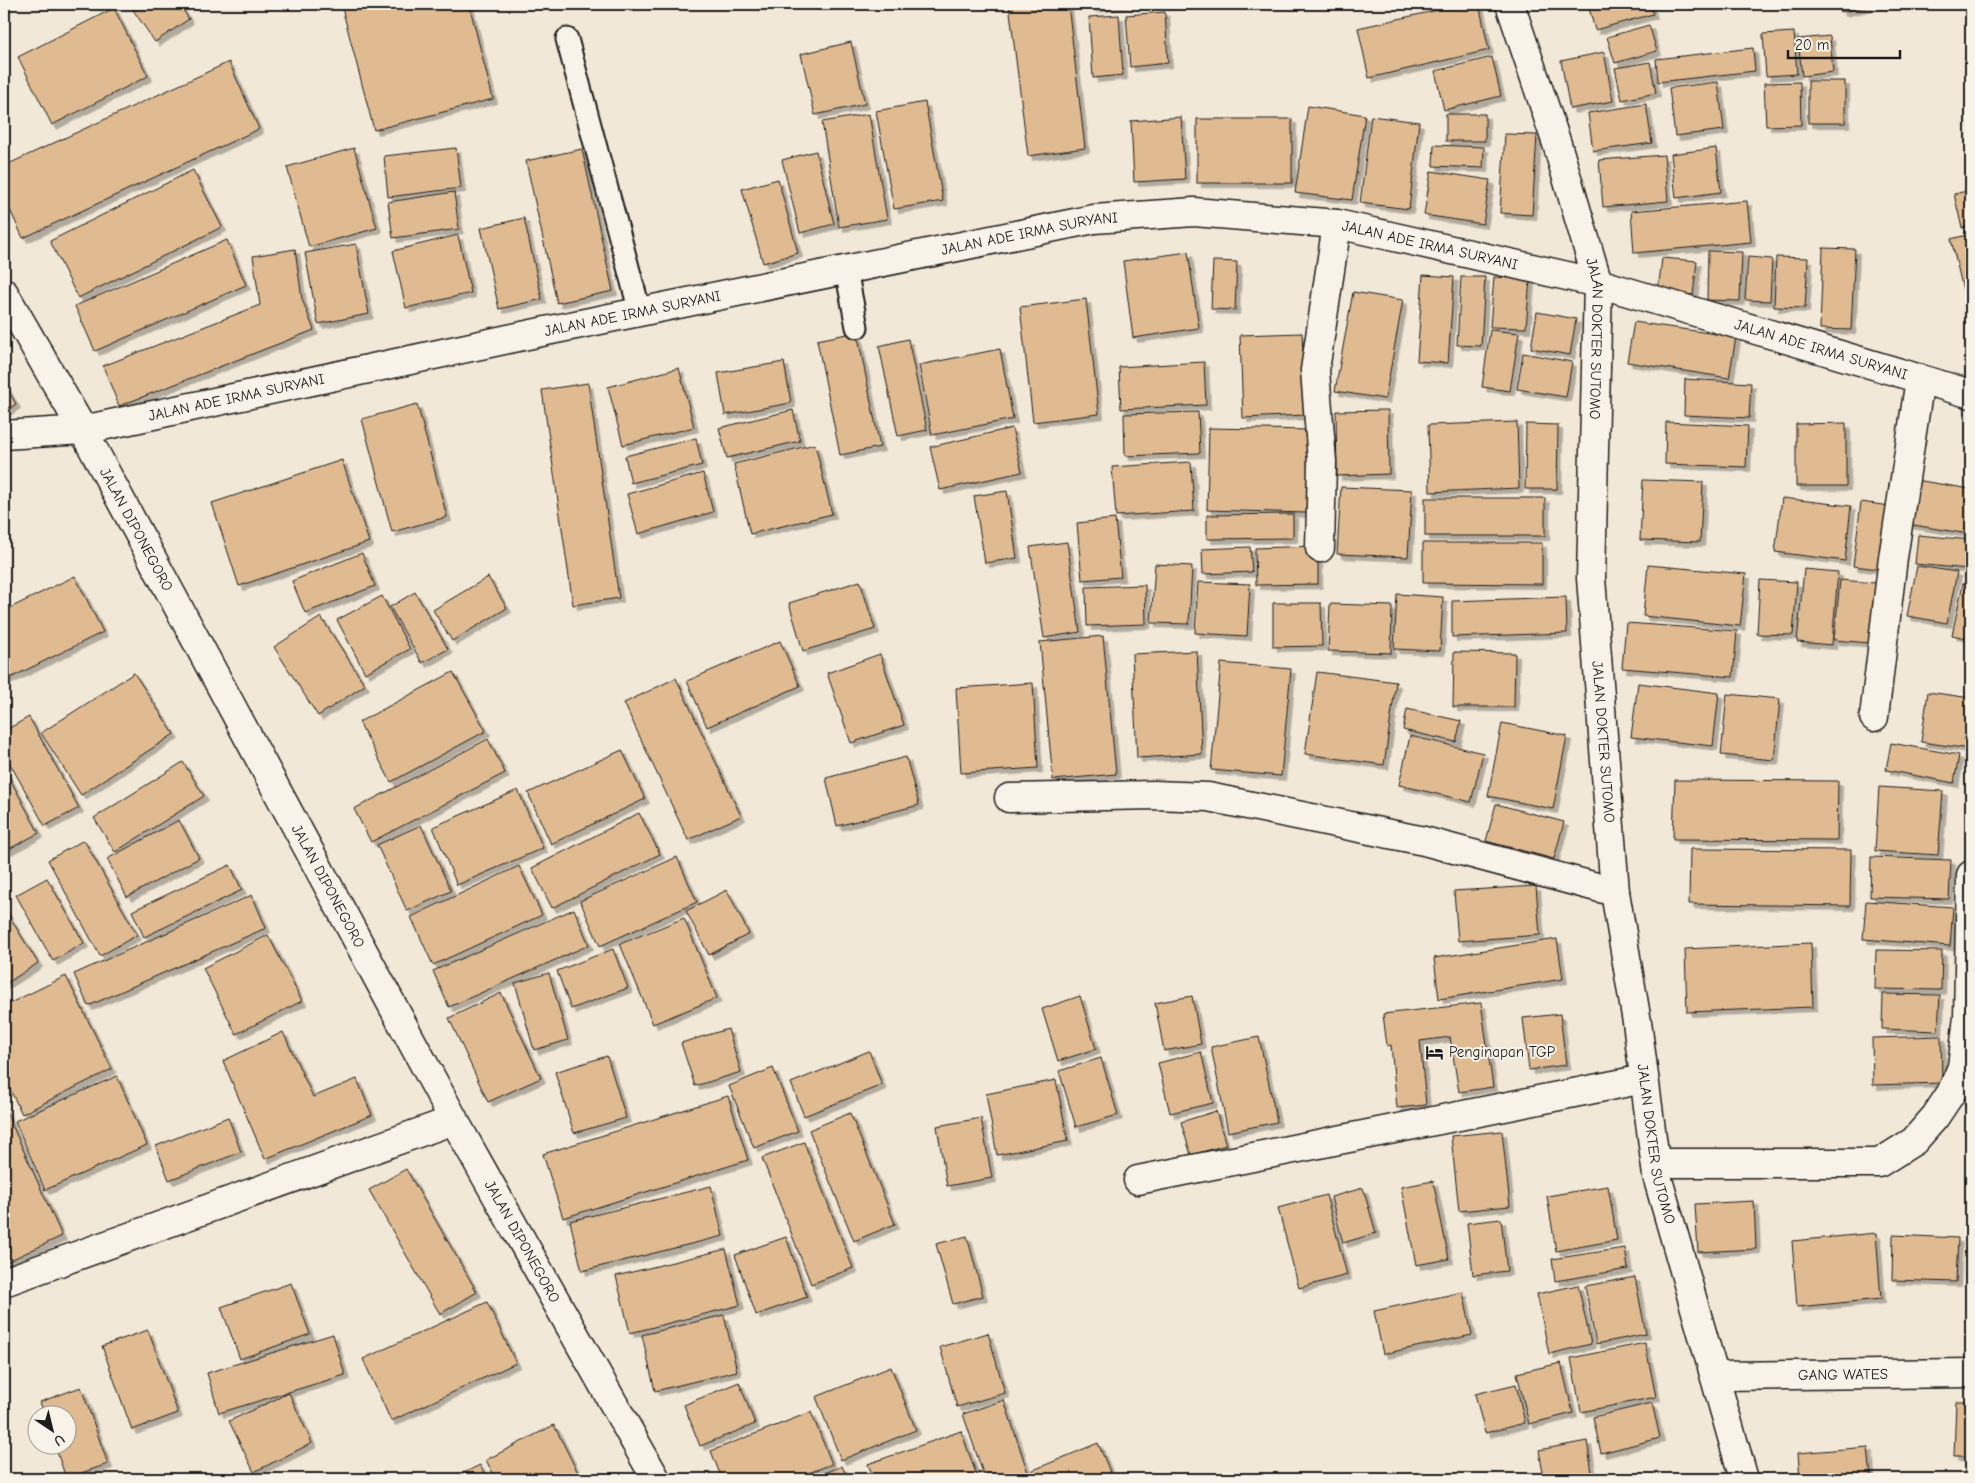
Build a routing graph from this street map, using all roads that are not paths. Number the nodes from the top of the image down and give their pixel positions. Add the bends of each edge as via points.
1 (1510, 4) edge
2 (567, 39) dead end
3 (1337, 224) junction
4 (846, 270) junction
5 (1598, 283) junction
6 (4, 293) edge
7 (640, 312) junction
8 (857, 327) dead end
9 (1920, 379) junction
10 (1971, 394) edge
11 (83, 430) junction
12 (4, 435) edge
13 (1320, 548) dead end
14 (1874, 717) dead end
15 (1009, 798) dead end
16 (1971, 874) edge
17 (1615, 892) junction
18 (1970, 1017) edge
19 (1644, 1079) junction
20 (454, 1120) junction
21 (1657, 1163) junction
22 (1138, 1180) dead end
23 (4, 1282) edge
24 (1971, 1373) edge
25 (1715, 1376) junction
26 (656, 1479) edge
27 (1744, 1479) edge

1 - 5 street, JALAN DOKTER SUTOMO via 1557,144
2 - 7 lane
3 - 4 street, JALAN ADE IRMA SURYANI via 1194,212 1094,219
3 - 5 street, JALAN ADE IRMA SURYANI
3 - 13 street via 1314,370 1322,462
4 - 7 street, JALAN ADE IRMA SURYANI
4 - 8 lane
5 - 9 street, JALAN ADE IRMA SURYANI
5 - 17 street, JALAN DOKTER SUTOMO via 1591,578
6 - 11 street, JALAN DIPONEGORO
7 - 11 street, JALAN ADE IRMA SURYANI
9 - 10 street, JALAN ADE IRMA SURYANI
9 - 14 street via 1893,558
11 - 12 street, JALAN ADE IRMA SURYANI
11 - 20 street, JALAN DIPONEGORO
15 - 17 street via 1154,795 1208,798 1424,842
16 - 18 street
17 - 19 street, JALAN DOKTER SUTOMO
18 - 21 street via 1962,1066 1951,1093 1914,1141 1879,1163
19 - 21 street, JALAN DOKTER SUTOMO
19 - 22 street
20 - 23 street
20 - 26 street, JALAN DIPONEGORO
21 - 25 street, JALAN DOKTER SUTOMO via 1657,1176
24 - 25 street, GANG WATES
25 - 27 street, JALAN DOKTER SUTOMO

